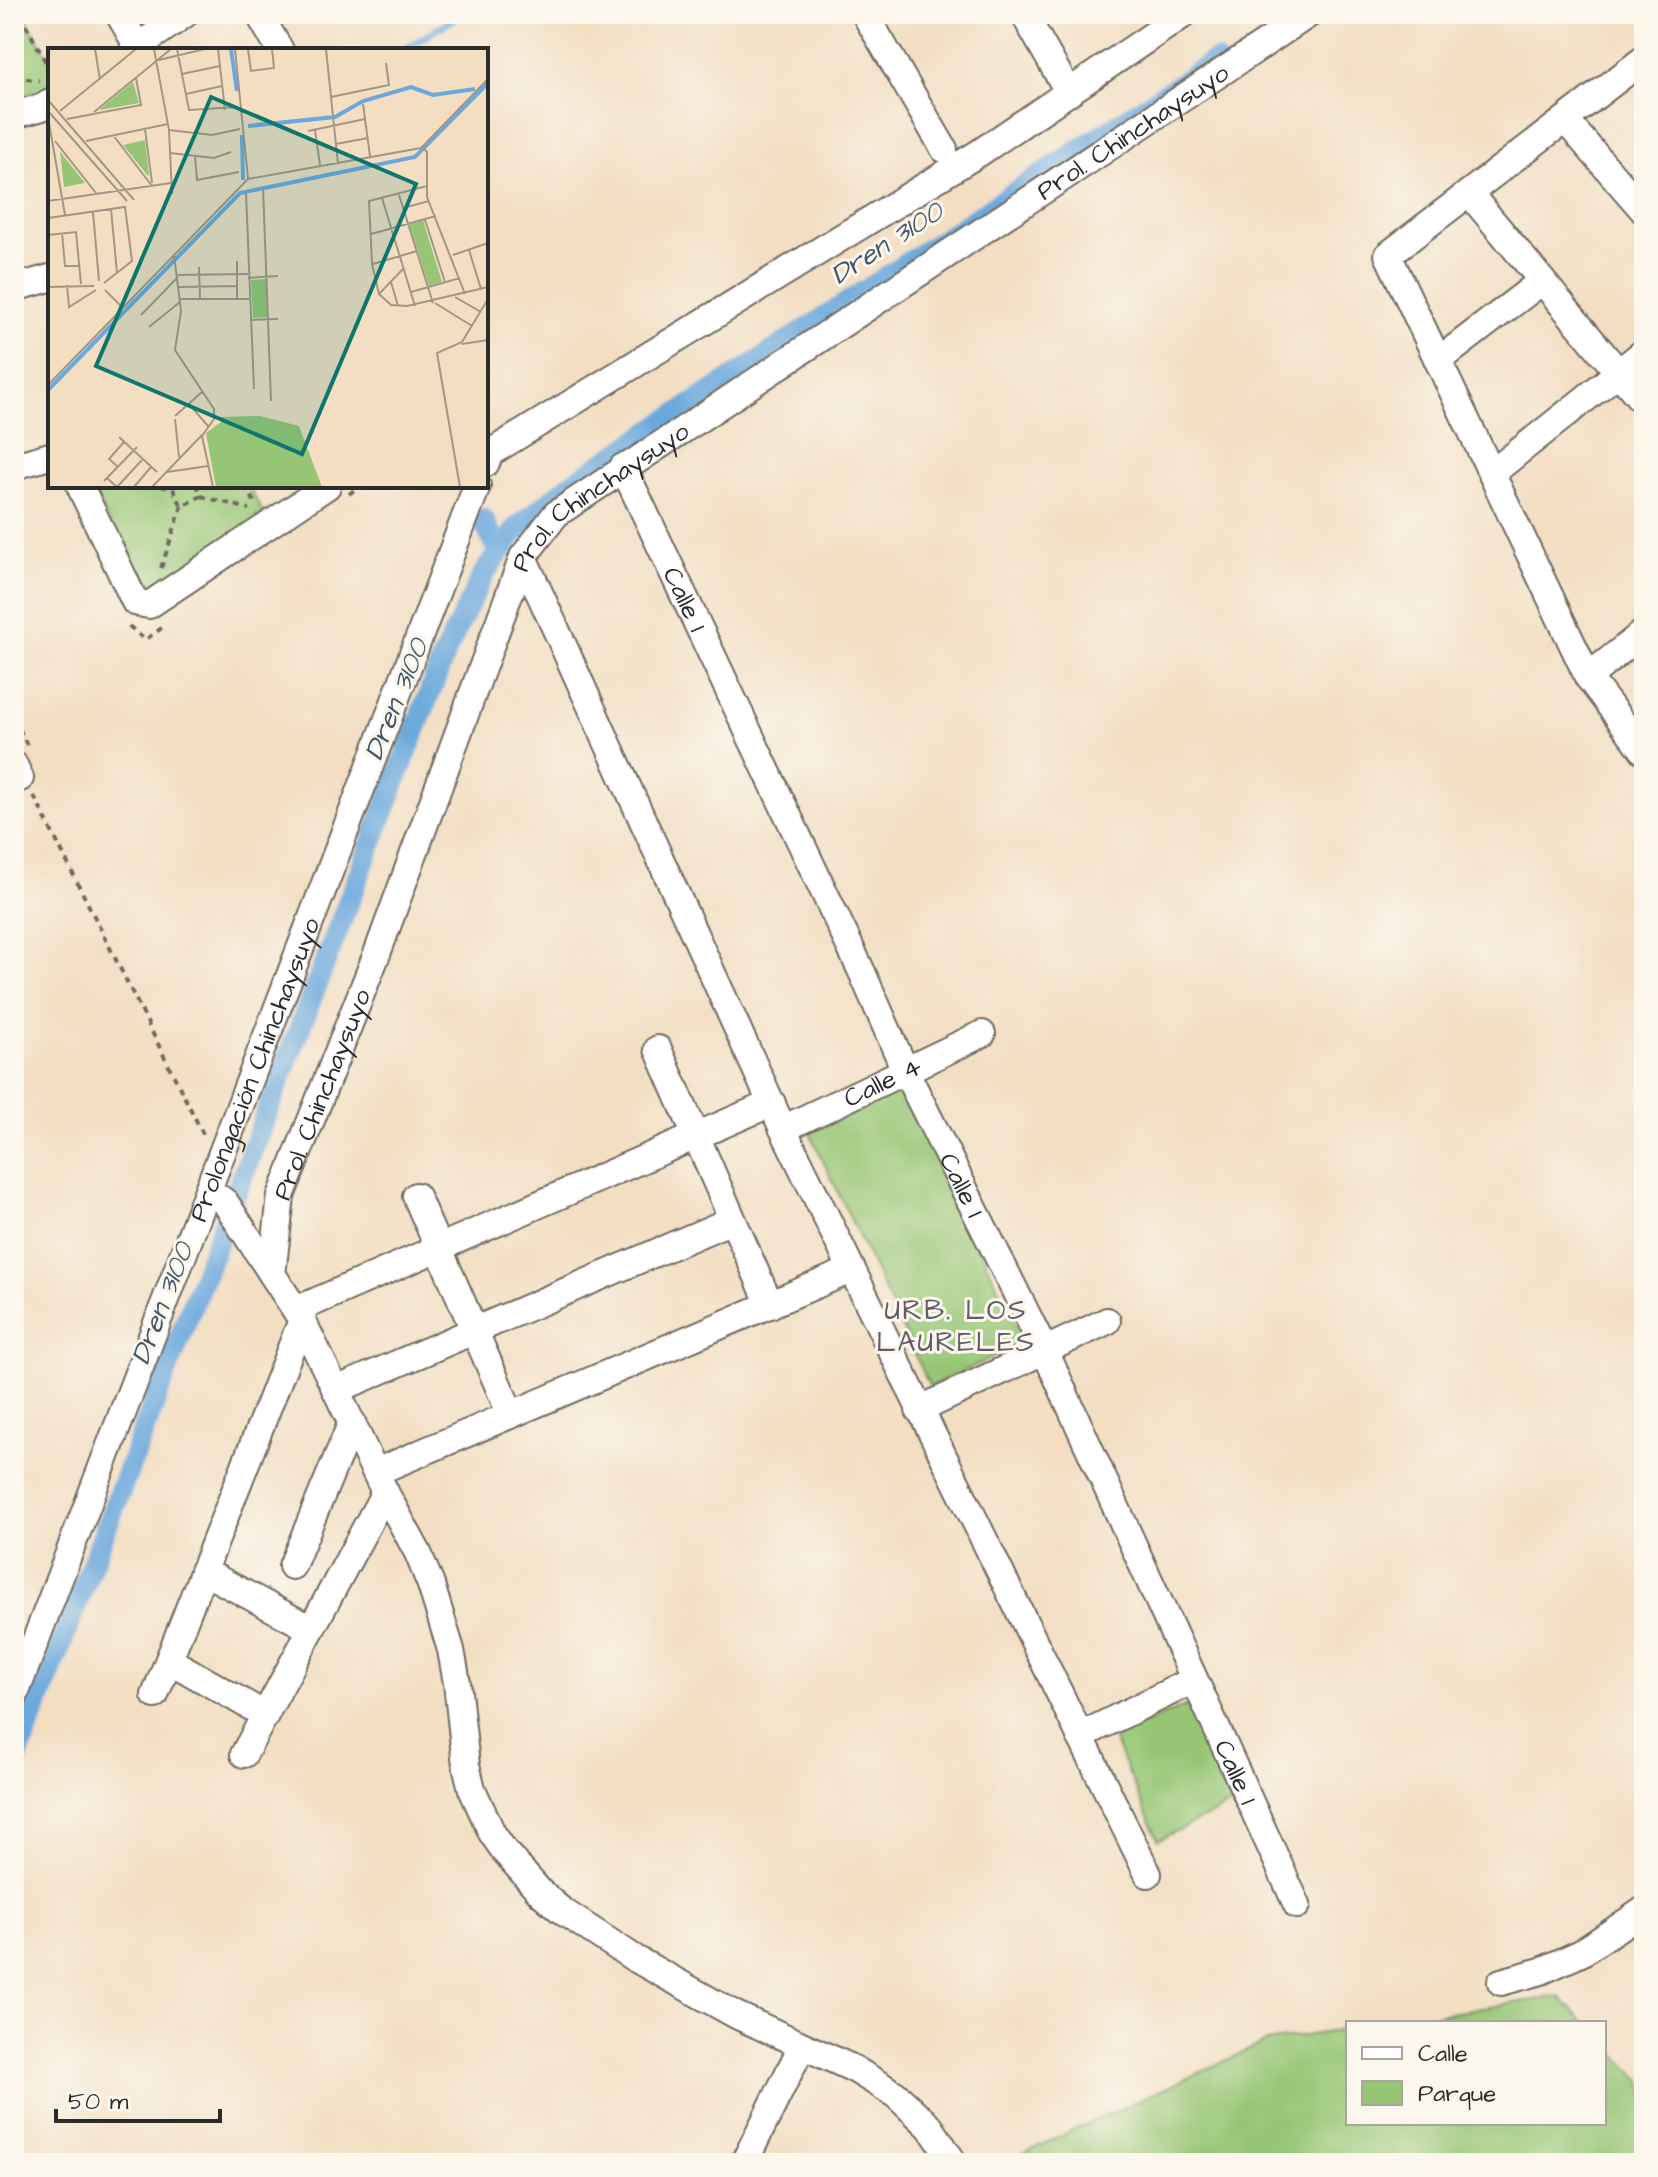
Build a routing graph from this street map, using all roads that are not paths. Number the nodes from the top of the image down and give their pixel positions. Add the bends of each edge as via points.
1 (119, 14) edge
2 (185, 14) edge
3 (259, 14) edge
4 (865, 14) edge
5 (1024, 14) edge
6 (1184, 14) edge
7 (1309, 14) edge
8 (135, 48) edge
9 (279, 48) edge
10 (1644, 59) edge
11 (1069, 93) junction
12 (48, 103) edge
13 (14, 115) edge
14 (1566, 121) junction
15 (944, 149) dead end
16 (1469, 193) junction
17 (1642, 205) edge
18 (48, 279) edge
19 (1542, 281) junction
20 (14, 288) edge
21 (1644, 352) edge
22 (1438, 361) junction
23 (1619, 372) junction
24 (1644, 403) edge
25 (488, 452) edge
26 (48, 457) edge
27 (14, 466) edge
28 (623, 467) junction
29 (1492, 473) junction
30 (81, 488) edge
31 (324, 488) edge
32 (476, 488) edge
33 (523, 557) junction
34 (1644, 632) edge
35 (1588, 677) junction
36 (1644, 751) edge
37 (982, 1034) dead end
38 (658, 1049) dead end
39 (905, 1070) junction
40 (772, 1103) junction
41 (783, 1129) junction
42 (696, 1136) junction
43 (416, 1196) dead end
44 (217, 1197) junction
45 (732, 1220) junction
46 (438, 1248) junction
47 (851, 1270) junction
48 (272, 1274) junction
49 (770, 1305) junction
50 (299, 1315) junction
51 (1107, 1321) dead end
52 (474, 1331) junction
53 (1045, 1351) junction
54 (336, 1390) junction
55 (919, 1410) junction
56 (511, 1415) junction
57 (352, 1422) junction
58 (380, 1482) junction
59 (292, 1566) dead end
60 (203, 1571) junction
61 (311, 1629) junction
62 (169, 1660) junction
63 (1194, 1680) junction
64 (155, 1695) dead end
65 (14, 1697) edge
66 (265, 1715) junction
67 (1080, 1736) junction
68 (244, 1754) dead end
69 (1148, 1874) dead end
70 (1297, 1905) dead end
71 (1644, 1910) edge
72 (1501, 1982) dead end
73 (802, 2046) junction
74 (744, 2163) edge
75 (954, 2163) edge

1 - 8 street
2 - 8 street
3 - 9 street
4 - 15 street
5 - 11 street
6 - 11 street
7 - 28 street, Prol. Chinchaysuyo
10 - 14 street
11 - 25 street via 967,161
12 - 13 street
14 - 16 street
14 - 17 street
16 - 19 street
16 - 22 street via 1388,255
18 - 20 street
19 - 22 street
19 - 23 street
21 - 23 street
22 - 29 street
23 - 24 street
23 - 29 street
26 - 27 street
28 - 33 street, Prol. Chinchaysuyo via 556,514
28 - 39 street, Calle 1
29 - 35 street
30 - 31 street via 135,602
32 - 44 street, Prolongación Chinchaysuyo via 219,1165
33 - 40 street
33 - 48 street, Prol. Chinchaysuyo via 281,1196
34 - 35 street
35 - 36 street
37 - 39 street, Calle 4
38 - 42 street
39 - 41 street, Calle 4
39 - 53 street, Calle 1
40 - 41 street
40 - 42 street
41 - 47 street
42 - 45 street
42 - 46 street
43 - 46 street
44 - 48 street
44 - 65 street, Prolongación Chinchaysuyo
45 - 49 street
45 - 52 street
46 - 50 street
46 - 52 street
47 - 49 street
47 - 55 street
48 - 50 street
49 - 56 street
50 - 54 street
50 - 60 street
51 - 53 street
52 - 54 street
52 - 56 street
53 - 55 street
53 - 63 street, Calle 1
54 - 57 street
55 - 67 street
56 - 58 street
57 - 58 street
57 - 59 street
58 - 61 street
58 - 73 street via 435,1596 451,1650 472,1789 505,1852 541,1893 585,1926 684,1987
60 - 61 street
60 - 62 street
61 - 66 street
62 - 64 street
62 - 66 street
63 - 67 street
63 - 70 street, Calle 1
66 - 68 street
67 - 69 street
71 - 72 street via 1581,1953
73 - 74 street
73 - 75 street via 895,2094 930,2127

